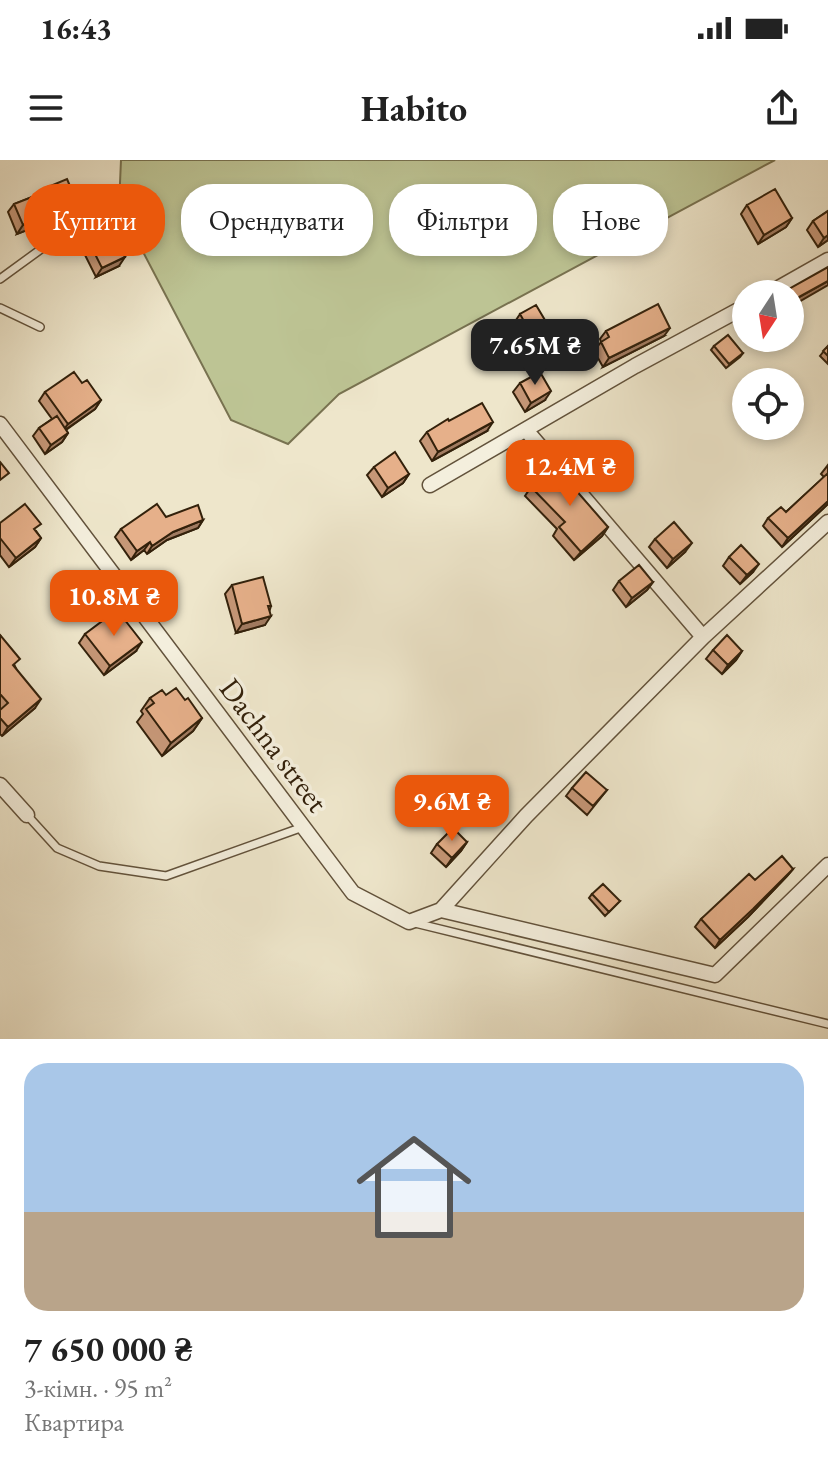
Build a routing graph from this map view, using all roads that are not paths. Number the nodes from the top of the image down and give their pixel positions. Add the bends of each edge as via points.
1 (32, 256) edge
2 (828, 260) edge
3 (0, 279) edge
4 (793, 280) edge
5 (0, 308) edge
6 (732, 314) edge
7 (40, 327) dead end
8 (0, 424) edge
9 (526, 430) junction
10 (430, 485) dead end
11 (828, 522) edge
12 (703, 637) junction
13 (0, 785) edge
14 (27, 815) joint
15 (303, 827) junction
16 (825, 871) edge
17 (441, 910) junction
18 (409, 922) junction
19 (828, 1024) edge

1 - 3 lane
2 - 4 street
5 - 7 lane
6 - 9 street
8 - 15 street, Dachna street
9 - 10 street
9 - 12 street
11 - 12 street
12 - 17 street
13 - 14 street
14 - 15 lane via 57,848 99,866 166,876
15 - 18 street, Dachna street via 353,893
16 - 17 street via 715,975
17 - 18 street
18 - 19 lane

